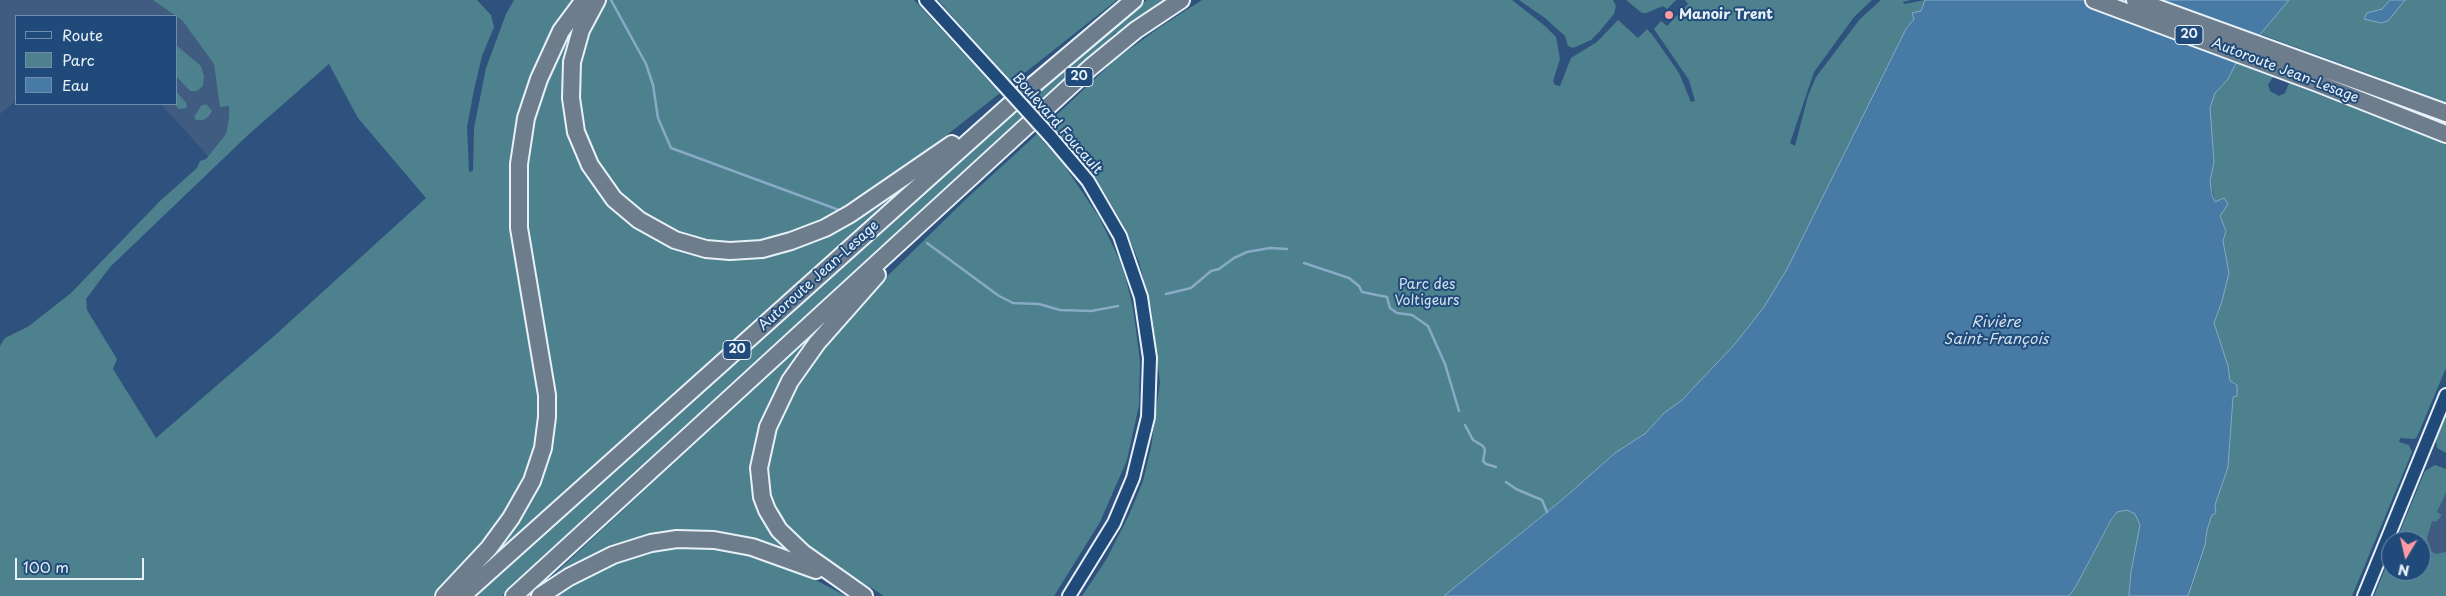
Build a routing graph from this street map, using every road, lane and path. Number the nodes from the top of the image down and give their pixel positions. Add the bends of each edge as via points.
1 (584, 0) edge
2 (596, 0) edge
3 (926, 0) edge
4 (1134, 0) edge
5 (1181, 0) edge
6 (2094, 0) edge
7 (2136, 0) edge
8 (2289, 65) junction
9 (1012, 103) junction
10 (2446, 113) edge
11 (2446, 134) edge
12 (944, 200) junction
13 (2446, 395) edge
14 (838, 580) junction
15 (444, 596) edge
16 (462, 596) edge
17 (514, 596) edge
18 (540, 596) edge
19 (864, 596) edge
20 (1069, 596) edge
21 (2364, 596) edge

1 - 15 highway via 561,31 542,71 526,118 519,164 519,228 547,394 543,448 532,480 511,518 489,548
2 - 9 highway via 578,36 572,69 573,114 582,149 600,181 626,210 661,234 698,247 730,251 762,249 825,228 871,202
3 - 20 street, Boulevard Foucault, bridge via 1088,181 1120,236 1141,297 1150,358 1148,417 1133,478 1110,531
4 - 9 highway, Autoroute Jean-Lesage / 20
5 - 12 highway, Autoroute Jean-Lesage / 20 via 1098,60
6 - 8 highway, Autoroute Jean-Lesage / 20
7 - 8 highway, Autoroute Jean-Lesage / 20
8 - 10 highway, Autoroute Jean-Lesage / 20
8 - 11 highway, Autoroute Jean-Lesage / 20
9 - 16 highway, Autoroute Jean-Lesage / 20
12 - 14 highway via 811,350 786,388 766,436 759,476 767,510 788,540
12 - 17 highway, Autoroute Jean-Lesage / 20
13 - 21 street
14 - 18 highway via 752,546 677,539 646,544 604,559
14 - 19 highway

